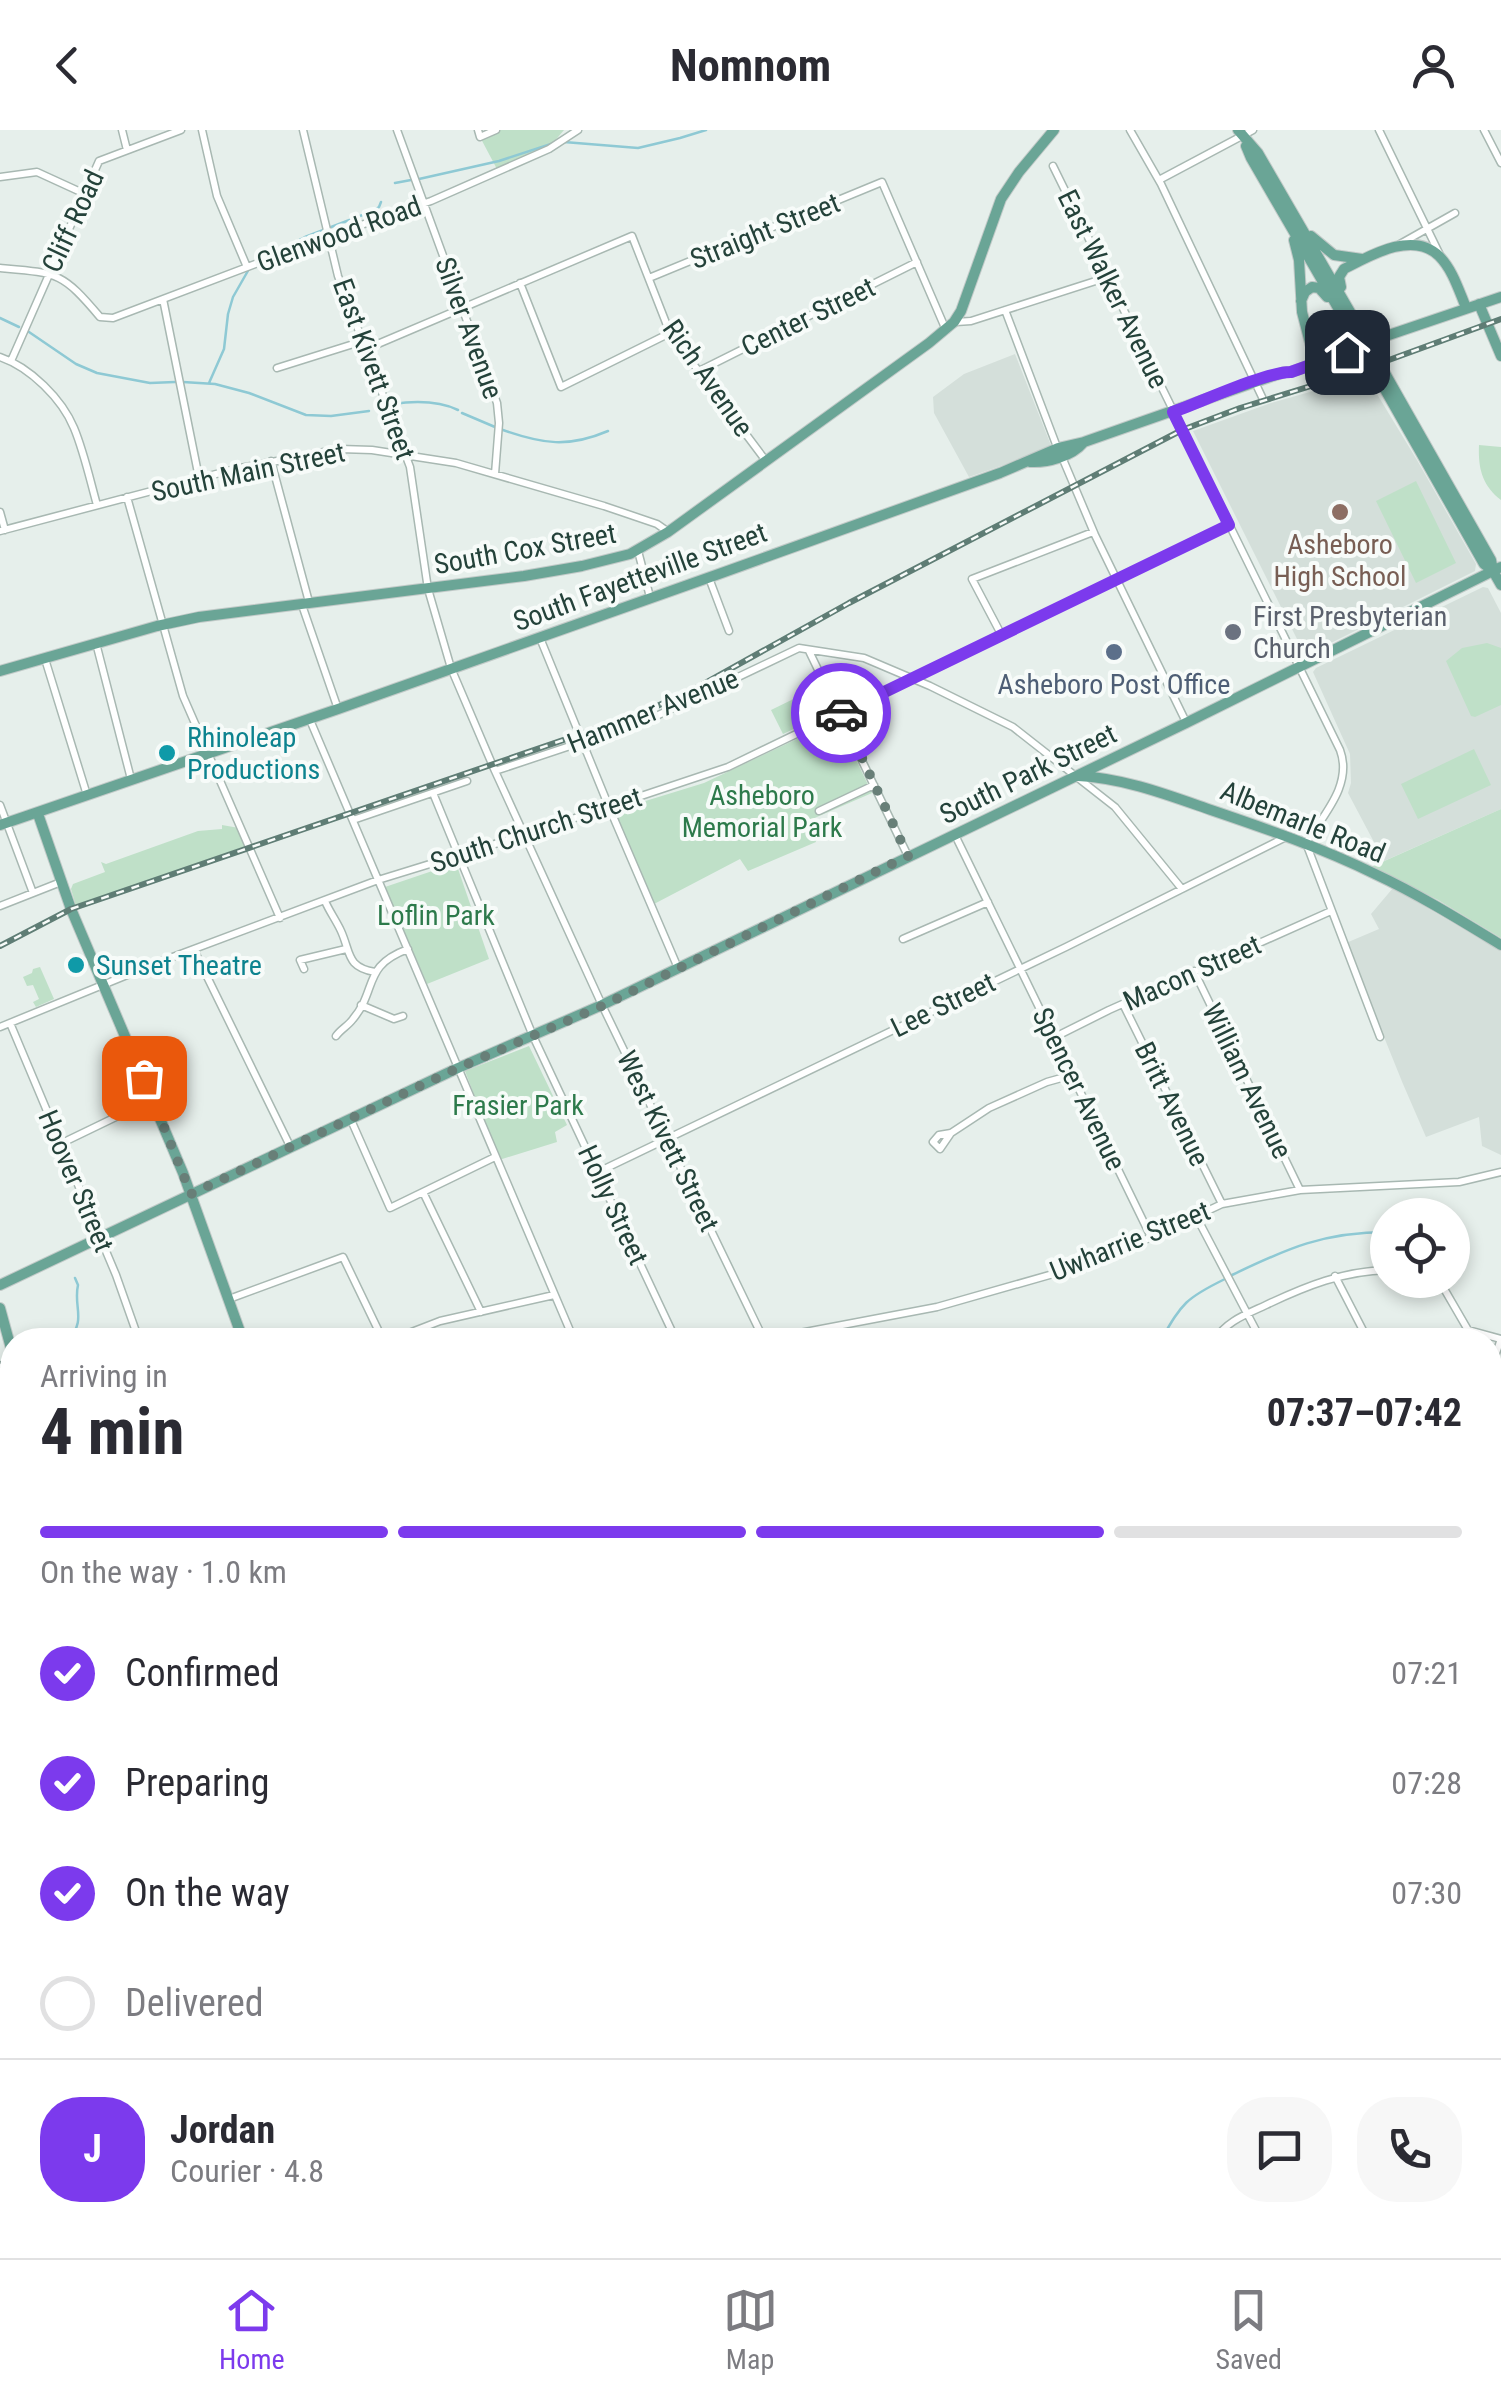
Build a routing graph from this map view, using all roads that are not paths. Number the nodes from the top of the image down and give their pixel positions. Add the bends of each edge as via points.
1 (122, 130) edge
2 (181, 130) edge
3 (202, 130) edge
4 (303, 130) edge
5 (397, 130) edge
6 (496, 130) edge
7 (578, 130) edge
8 (1054, 130) edge
9 (1130, 130) edge
10 (1379, 130) edge
11 (1484, 130) edge
12 (1244, 132) edge
13 (479, 133) edge
14 (127, 150) junction
15 (1501, 163) edge
16 (1053, 166) dead end
17 (0, 178) edge
18 (1159, 180) junction
19 (84, 194) junction
20 (424, 202) junction
21 (1455, 213) dead end
22 (1292, 220) junction
23 (1428, 228) junction
24 (330, 236) junction
25 (1399, 245) junction
26 (1441, 257) junction
27 (1366, 258) junction
28 (916, 262) junction
29 (247, 267) junction
30 (0, 268) edge
31 (49, 274) junction
32 (649, 278) junction
33 (1108, 278) junction
34 (520, 283) junction
35 (1501, 294) edge
36 (163, 300) junction
37 (1301, 302) junction
38 (1465, 304) junction
39 (1479, 304) junction
40 (462, 308) junction
41 (1344, 309) junction
42 (1005, 310) junction
43 (1436, 318) junction
44 (950, 326) junction
45 (670, 333) junction
46 (1380, 338) junction
47 (364, 345) junction
48 (1501, 356) edge
49 (0, 357) edge
50 (1314, 358) junction
51 (11, 361) junction
52 (277, 368) dead end
53 (699, 371) junction
54 (1285, 372) junction
55 (1255, 382) junction
56 (1262, 397) dead end
57 (1173, 412) junction
58 (1059, 452) junction
59 (405, 454) junction
60 (271, 461) junction
61 (766, 462) junction
62 (495, 474) junction
63 (199, 478) junction
64 (127, 497) junction
65 (97, 505) junction
66 (0, 512) edge
67 (1229, 525) junction
68 (2, 530) edge
69 (668, 532) junction
70 (1093, 532) junction
71 (638, 551) junction
72 (1497, 569) edge
73 (708, 577) junction
74 (1116, 579) junction
75 (1501, 585) edge
76 (428, 589) junction
77 (650, 597) junction
78 (305, 604) junction
79 (163, 625) junction
80 (729, 632) dead end
81 (1002, 634) junction
82 (540, 637) junction
83 (96, 643) junction
84 (808, 650) junction
85 (45, 658) junction
86 (1300, 667) junction
87 (452, 668) junction
88 (0, 671) edge
89 (912, 678) junction
90 (338, 709) junction
91 (839, 713) junction
92 (310, 718) junction
93 (1186, 723) junction
94 (582, 742) junction
95 (209, 754) junction
96 (494, 771) junction
97 (1075, 776) junction
98 (132, 780) junction
99 (467, 781) dead end
100 (874, 784) junction
101 (433, 793) junction
102 (87, 796) junction
103 (0, 805) edge
104 (608, 807) junction
105 (819, 810) dead end
106 (38, 814) junction
107 (353, 820) junction
108 (4, 824) edge
109 (954, 834) junction
110 (524, 836) junction
111 (1288, 836) junction
112 (1306, 843) junction
113 (459, 856) junction
114 (908, 856) junction
115 (378, 880) junction
116 (62, 881) junction
117 (1182, 888) junction
118 (34, 893) junction
119 (324, 901) junction
120 (988, 902) junction
121 (0, 906) edge
122 (1331, 911) junction
123 (280, 918) junction
124 (903, 939) dead end
125 (1501, 946) edge
126 (346, 949) junction
127 (194, 950) junction
128 (408, 950) junction
129 (678, 968) junction
130 (1020, 968) junction
131 (304, 969) dead end
132 (375, 972) junction
133 (1194, 972) junction
134 (104, 985) junction
135 (1123, 1004) junction
136 (361, 1005) junction
137 (602, 1006) junction
138 (404, 1016) dead end
139 (10, 1023) junction
140 (0, 1027) edge
141 (336, 1036) dead end
142 (533, 1036) junction
143 (1380, 1037) dead end
144 (1054, 1038) junction
145 (458, 1068) junction
146 (1072, 1075) junction
147 (152, 1099) junction
148 (350, 1119) junction
149 (950, 1133) dead end
150 (666, 1140) junction
151 (60, 1144) junction
152 (291, 1148) junction
153 (495, 1156) junction
154 (598, 1172) junction
155 (1501, 1172) edge
156 (1300, 1190) junction
157 (423, 1192) junction
158 (191, 1194) junction
159 (1222, 1204) junction
160 (1196, 1216) junction
161 (1152, 1236) junction
162 (100, 1238) junction
163 (1370, 1272) edge
164 (1335, 1276) junction
165 (0, 1285) edge
166 (554, 1295) junction
167 (1449, 1298) edge
168 (228, 1299) junction
169 (480, 1312) junction
170 (1248, 1313) junction
171 (135, 1328) edge
172 (239, 1328) edge
173 (377, 1328) edge
174 (424, 1328) edge
175 (569, 1328) edge
176 (670, 1328) edge
177 (757, 1328) edge
178 (824, 1328) edge
179 (1224, 1328) edge
180 (1255, 1328) edge
181 (1362, 1328) edge
182 (1467, 1328) edge

1 - 14 street
2 - 14 street, Cliff Road
3 - 29 street via 217,196
4 - 24 street, East Kivett Street
5 - 20 street, Silver Avenue
6 - 13 street
7 - 20 street, Glenwood Road
8 - 44 main road via 1002,199
9 - 18 street
10 - 23 street
11 - 15 street
12 - 18 street
12 - 22 main road via 1251,158
14 - 19 street, Cliff Road via 99,161
16 - 33 street, East Walker Avenue
17 - 19 street via 38,172
18 - 55 street
19 - 31 street, Cliff Road
20 - 24 street, Glenwood Road
20 - 40 street, Silver Avenue
21 - 23 street
22 - 27 main road via 1334,255
22 - 37 main road
22 - 41 main road
23 - 25 street
23 - 26 street
24 - 29 street, Glenwood Road
24 - 47 street, East Kivett Street
25 - 26 main road via 1422,246
25 - 27 main road
26 - 38 main road
27 - 41 main road via 1339,274
28 - 32 street, Straight Street via 882,182
28 - 44 street
28 - 53 street, Center Street
29 - 36 street, Glenwood Road
30 - 31 street
31 - 36 street, Glenwood Road via 72,286 100,317
31 - 51 street, Cliff Road
32 - 34 street, Rich Avenue via 632,236
32 - 45 street, Rich Avenue
33 - 42 street
33 - 57 street, East Walker Avenue
34 - 40 street
34 - 45 street via 561,388
35 - 38 main road
35 - 39 main road
36 - 63 street
37 - 41 main road via 1316,287
37 - 50 main road
38 - 43 main road
39 - 43 main road
39 - 48 main road
40 - 47 street
40 - 62 street, Silver Avenue via 499,412
41 - 72 main road, bridge via 1484,564
42 - 44 street
42 - 58 street
43 - 46 main road
44 - 61 main road, South Cox Street
45 - 53 street, Rich Avenue
46 - 50 main road
46 - 54 main road
47 - 52 street
47 - 59 street, East Kivett Street
49 - 51 street
50 - 54 main road
51 - 65 street via 32,374 72,422
53 - 61 street, Rich Avenue
54 - 55 main road
55 - 56 street
55 - 57 main road
57 - 58 main road, South Fayetteville Street
57 - 67 street, East Walker Avenue
58 - 70 street
58 - 73 main road, South Fayetteville Street
59 - 60 street, South Main Street via 340,448
59 - 62 street, South Main Street
59 - 76 street, East Kivett Street
60 - 63 street, South Main Street
60 - 78 street
61 - 69 main road, South Cox Street
62 - 69 street, South Main Street
63 - 64 street, South Main Street
64 - 65 street, South Main Street
64 - 79 street
65 - 68 street, South Main Street
66 - 68 street
67 - 74 street, South Church Street
67 - 86 street, East Walker Avenue
69 - 71 main road, South Cox Street
70 - 74 street
70 - 81 street via 972,579
71 - 76 main road, South Cox Street
71 - 77 street
72 - 75 main road
72 - 86 main road, South Park Street
73 - 77 main road, South Fayetteville Street
73 - 80 street
74 - 81 street, South Church Street
74 - 93 street
76 - 78 main road, South Cox Street
76 - 87 street, East Kivett Street
77 - 82 main road, South Fayetteville Street
78 - 79 main road, South Cox Street
78 - 90 street
79 - 83 main road, South Cox Street
79 - 95 street via 183,696
81 - 89 street, South Church Street
82 - 87 main road, South Fayetteville Street
82 - 94 street
83 - 85 main road, South Cox Street
83 - 98 street
84 - 89 street via 864,658
84 - 91 street
84 - 94 street, Hammer Avenue via 799,648 648,720
85 - 88 main road, South Cox Street
85 - 102 street
86 - 93 main road, South Park Street
86 - 112 street, East Walker Avenue via 1344,770
87 - 90 main road, South Fayetteville Street
87 - 96 street, West Kivett Street
89 - 91 street, South Church Street
89 - 97 street via 1013,727
90 - 92 main road, South Fayetteville Street
91 - 100 street
91 - 104 street, South Church Street via 728,767
92 - 95 main road, South Fayetteville Street
92 - 107 street
93 - 97 main road, South Park Street
94 - 96 street, Hammer Avenue
94 - 104 street
95 - 98 main road, South Fayetteville Street
95 - 123 street
96 - 110 street, West Kivett Street
97 - 109 main road, South Park Street
97 - 111 main road, Albemarle Road via 1136,785
97 - 117 street via 1128,820
98 - 102 main road, South Fayetteville Street
99 - 101 street
100 - 105 street
100 - 114 street
101 - 107 street
101 - 113 street, Holly Street
102 - 106 main road, South Fayetteville Street
103 - 108 street
104 - 110 street, South Church Street
104 - 129 street
106 - 108 main road, South Fayetteville Street
106 - 116 main road
107 - 115 street
108 - 118 street
109 - 114 main road, South Park Street
109 - 120 street, Spencer Avenue
110 - 113 street, South Church Street
110 - 137 street, West Kivett Street
111 - 112 main road, Albemarle Road
111 - 117 street, Lee Street
112 - 122 street
112 - 125 main road, Albemarle Road via 1376,874
113 - 115 street, South Church Street
113 - 142 street, Holly Street
114 - 129 main road, South Park Street
115 - 119 street, South Church Street
115 - 128 street
116 - 118 street
116 - 134 main road
117 - 130 street, Lee Street
118 - 121 street
119 - 123 street, South Church Street
119 - 126 street
120 - 124 street
120 - 130 street, Spencer Avenue
122 - 133 street, Macon Street
122 - 143 street
123 - 127 street, South Church Street
126 - 131 street via 300,960
126 - 132 street via 356,965
127 - 134 street, South Church Street
127 - 152 street
128 - 132 street
128 - 145 street
129 - 137 main road, South Park Street
130 - 144 street, Spencer Avenue
130 - 150 street, Lee Street
132 - 136 street
133 - 135 street, Macon Street
133 - 156 street, William Avenue
134 - 139 street, South Church Street
134 - 147 main road
135 - 144 street, Macon Street
135 - 159 street, Britt Avenue
136 - 138 street via 394,1019
136 - 141 street
137 - 142 main road, South Park Street
137 - 150 street, West Kivett Street
139 - 140 street, South Church Street
139 - 151 street, Hoover Street
142 - 145 main road, South Park Street
142 - 154 street, Holly Street
144 - 146 street, Spencer Avenue
145 - 148 main road, South Park Street
145 - 153 street
146 - 149 street via 989,1108
146 - 161 street, Spencer Avenue
147 - 151 street
147 - 158 main road
148 - 152 main road, South Park Street
148 - 157 street via 390,1208
150 - 154 street, Lee Street
150 - 177 street, West Kivett Street
151 - 162 street, Hoover Street
152 - 158 main road, South Park Street
153 - 157 street
153 - 166 street
154 - 176 street, Holly Street
155 - 156 street, Uwharrie Street via 1458,1182
156 - 159 street, Uwharrie Street
157 - 169 street
158 - 162 main road, South Park Street
158 - 168 main road
159 - 160 street, Uwharrie Street
160 - 161 street, Uwharrie Street
160 - 170 street
161 - 178 street, Uwharrie Street via 967,1300
162 - 165 main road, South Park Street
162 - 171 street, Hoover Street
163 - 164 street
164 - 170 street
164 - 181 street
166 - 169 street
166 - 175 street
167 - 182 street
168 - 172 main road
168 - 173 street via 342,1257
169 - 174 street
170 - 179 street
170 - 180 street

